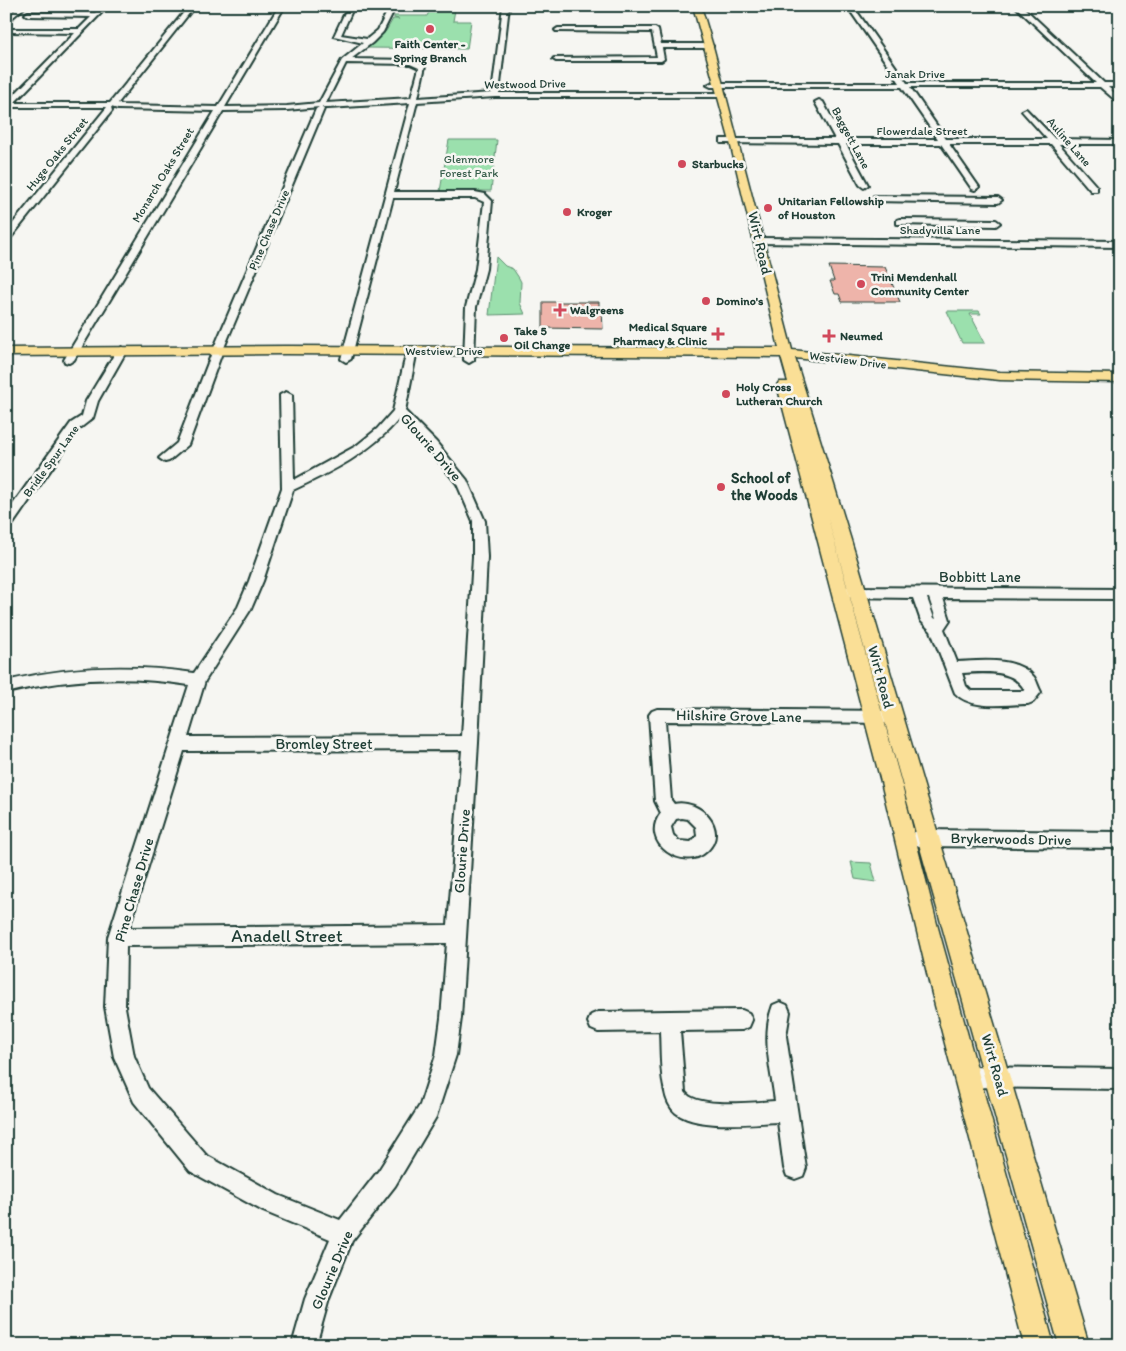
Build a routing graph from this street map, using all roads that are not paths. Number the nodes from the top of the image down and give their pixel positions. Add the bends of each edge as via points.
1 (23, 6) edge
2 (105, 6) edge
3 (192, 6) edge
4 (282, 6) edge
5 (351, 6) edge
6 (393, 6) edge
7 (506, 6) edge
8 (850, 6) edge
9 (1018, 6) edge
10 (693, 8) edge
11 (28, 14) dead end
12 (59, 14) junction
13 (98, 14) junction
14 (53, 20) dead end
15 (6, 21) edge
16 (47, 25) dead end
17 (9, 30) dead end
18 (42, 30) junction
19 (558, 30) dead end
20 (82, 31) junction
21 (370, 42) junction
22 (659, 46) junction
23 (705, 46) junction
24 (556, 59) dead end
25 (344, 61) junction
26 (905, 85) junction
27 (1101, 85) junction
28 (1120, 85) edge
29 (716, 91) junction
30 (495, 95) junction
31 (414, 100) junction
32 (819, 102) dead end
33 (1120, 102) edge
34 (7, 106) edge
35 (321, 106) junction
36 (111, 107) junction
37 (221, 108) junction
38 (1026, 111) dead end
39 (729, 141) junction
40 (840, 142) junction
41 (943, 142) junction
42 (1054, 142) junction
43 (1120, 142) edge
44 (730, 166) dead end
45 (864, 185) dead end
46 (974, 187) dead end
47 (1094, 189) dead end
48 (389, 195) junction
49 (874, 199) dead end
50 (998, 200) dead end
51 (900, 221) junction
52 (995, 222) junction
53 (6, 238) edge
54 (759, 241) junction
55 (1120, 244) edge
56 (761, 299) dead end
57 (6, 352) edge
58 (120, 355) junction
59 (217, 355) junction
60 (347, 355) junction
61 (411, 355) junction
62 (71, 356) junction
63 (468, 356) junction
64 (782, 357) junction
65 (6, 361) edge
66 (1120, 378) edge
67 (985, 380) junction
68 (1120, 387) edge
69 (286, 395) dead end
70 (399, 412) junction
71 (165, 458) dead end
72 (288, 488) junction
73 (8, 521) dead end
74 (849, 592) junction
75 (918, 592) junction
76 (934, 592) junction
77 (1120, 594) edge
78 (937, 628) junction
79 (951, 668) junction
80 (198, 680) junction
81 (6, 687) edge
82 (882, 717) junction
83 (470, 743) junction
84 (178, 744) junction
85 (670, 814) dead end
86 (915, 838) junction
87 (1120, 840) edge
88 (456, 934) junction
89 (118, 937) junction
90 (780, 1012) dead end
91 (742, 1020) dead end
92 (668, 1021) junction
93 (598, 1022) dead end
94 (968, 1077) junction
95 (998, 1077) junction
96 (1120, 1079) edge
97 (787, 1111) junction
98 (795, 1168) dead end
99 (344, 1233) junction
100 (304, 1345) edge
101 (1039, 1345) edge
102 (1074, 1345) edge

1 - 15 street
2 - 13 street
3 - 36 street, Huge Oaks Street
4 - 37 street, Monarch Oaks Street
5 - 21 street via 337,36
6 - 21 street, Pine Chase Drive via 384,27
7 - 30 street
8 - 26 street
9 - 27 street
10 - 23 main road, Wirt Road
11 - 12 street
12 - 13 street
12 - 14 street
13 - 20 street
16 - 18 street
17 - 18 street
18 - 20 street
19 - 22 street via 655,30
20 - 34 street
21 - 25 street, Pine Chase Drive
22 - 23 street
22 - 24 street via 661,59
23 - 29 main road, Wirt Road
25 - 31 street via 421,65
25 - 35 street, Pine Chase Drive
26 - 27 street, Janak Drive
26 - 29 street, Janak Drive
26 - 41 street
27 - 28 street, Janak Drive
27 - 33 street
29 - 30 street, Westwood Drive
29 - 39 main road, Wirt Road
30 - 31 street, Westwood Drive
31 - 35 street, Westwood Drive
31 - 48 street
32 - 40 street, Baggett Lane
34 - 36 street, Westwood Drive
35 - 37 street, Westwood Drive
35 - 59 street, Pine Chase Drive
36 - 37 street, Westwood Drive
36 - 53 street, Huge Oaks Street
37 - 62 street, Monarch Oaks Street
38 - 42 street, Auline Lane
39 - 40 street, Flowerdale Street
39 - 44 main road, Wirt Road
39 - 54 main road, Wirt Road
40 - 41 street, Flowerdale Street
40 - 45 street, Baggett Lane
41 - 42 street, Flowerdale Street
41 - 46 street
42 - 43 street, Flowerdale Street
42 - 47 street, Auline Lane
48 - 60 street
48 - 63 street via 475,195 488,201 481,269 471,307
49 - 51 street
50 - 52 street
51 - 52 street, Shadyvilla Lane
51 - 52 street
51 - 52 street
51 - 54 street, Shadyvilla Lane
52 - 55 street, Shadyvilla Lane
54 - 64 main road, Wirt Road
56 - 64 main road, Wirt Road
57 - 62 main road, Westview Drive
58 - 59 main road, Westview Drive
58 - 62 main road, Westview Drive
58 - 73 street, Bridle Spur Lane via 92,402 87,418 75,426
59 - 60 main road, Westview Drive
59 - 71 street, Pine Chase Drive via 182,445
60 - 61 main road, Westview Drive
61 - 63 main road, Westview Drive
61 - 70 street, Glourie Drive
62 - 65 main road, Westview Drive
63 - 64 main road, Westview Drive
64 - 67 main road, Westview Drive
64 - 74 main road, Wirt Road
66 - 67 main road, Westview Drive
67 - 68 main road, Westview Drive
69 - 72 street, Pine Chase Drive
70 - 72 street via 380,433 357,450
70 - 83 street, Glourie Drive via 462,483 479,521
72 - 80 street, Pine Chase Drive via 244,609
74 - 75 street, Bobbitt Lane
74 - 82 main road, Wirt Road
75 - 76 street, Bobbitt Lane
75 - 78 street via 928,621
76 - 77 street, Bobbitt Lane
76 - 78 street via 943,620
78 - 79 street
79 - 79 street via 960,689 967,696 1028,698 1033,692 1024,676 1007,669
80 - 81 street via 116,672
80 - 84 street, Pine Chase Drive
82 - 85 street, Hilshire Grove Lane via 657,715 663,802
82 - 86 main road, Wirt Road
83 - 84 street, Bromley Street
83 - 88 street, Glourie Drive
84 - 89 street, Pine Chase Drive
86 - 87 street, Brykerwoods Drive
86 - 94 main road, Wirt Road
86 - 95 main road, Wirt Road
88 - 89 street, Anadell Street
88 - 99 street, Glourie Drive via 446,1055 429,1110 387,1178
89 - 99 street, Pine Chase Drive via 115,1007 124,1057 141,1095 198,1163 271,1203
90 - 97 street via 776,1036
91 - 92 street
92 - 93 street
92 - 97 street via 675,1092 683,1106 700,1111
94 - 95 street
94 - 101 main road, Wirt Road
95 - 96 street
95 - 102 main road, Wirt Road
97 - 98 street
99 - 100 street, Glourie Drive via 317,1299

